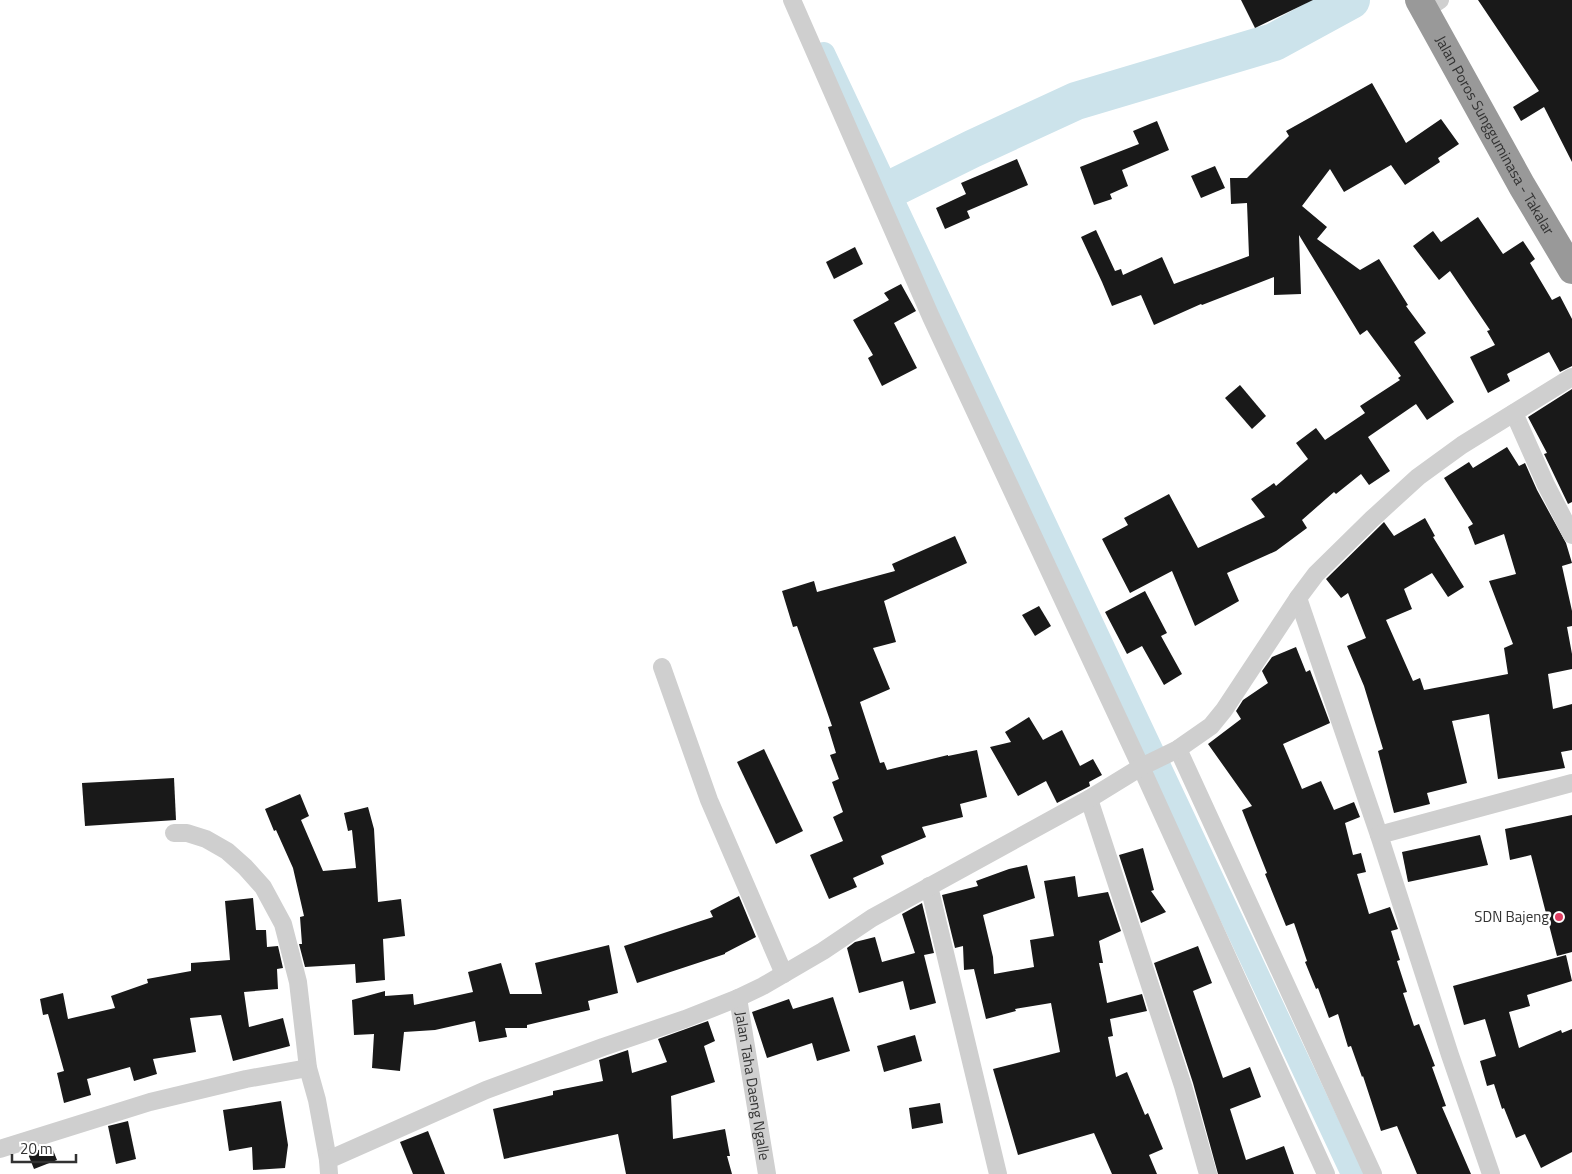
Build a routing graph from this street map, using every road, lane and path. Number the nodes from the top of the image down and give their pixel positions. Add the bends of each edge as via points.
1 (792, 0) edge
2 (1428, 3) edge
3 (1572, 270) edge
4 (1572, 378) edge
5 (1514, 413) junction
6 (1572, 535) edge
7 (1298, 598) junction
8 (662, 667) dead end
9 (1175, 750) junction
10 (1144, 765) junction
11 (1572, 783) edge
12 (1089, 799) junction
13 (174, 833) dead end
14 (1379, 836) junction
15 (929, 886) junction
16 (784, 974) junction
17 (738, 998) junction
18 (308, 1068) junction
19 (0, 1149) edge
20 (328, 1167) edge
21 (766, 1174) edge
22 (998, 1174) edge
23 (1208, 1174) edge
24 (1326, 1174) edge
25 (1373, 1174) edge
26 (1491, 1174) edge

1 - 10 street via 931,317
2 - 3 highway, Jalan Poros Sungguminasa - Takalar via 1522,186
4 - 5 street
5 - 6 street
5 - 7 street via 1418,477 1316,574
7 - 9 street via 1224,710 1211,726
7 - 14 street
8 - 16 street via 709,800
9 - 10 street
9 - 25 street
10 - 12 street
10 - 24 street
11 - 14 street
12 - 15 street
12 - 23 street via 1183,1086
13 - 18 street via 206,839 227,851 263,887 283,924 298,982
14 - 26 street
15 - 16 street
15 - 22 street
16 - 17 street
17 - 20 street via 486,1090
17 - 21 street, Jalan Taha Daeng Ngalle
18 - 19 street via 150,1102
18 - 20 street

